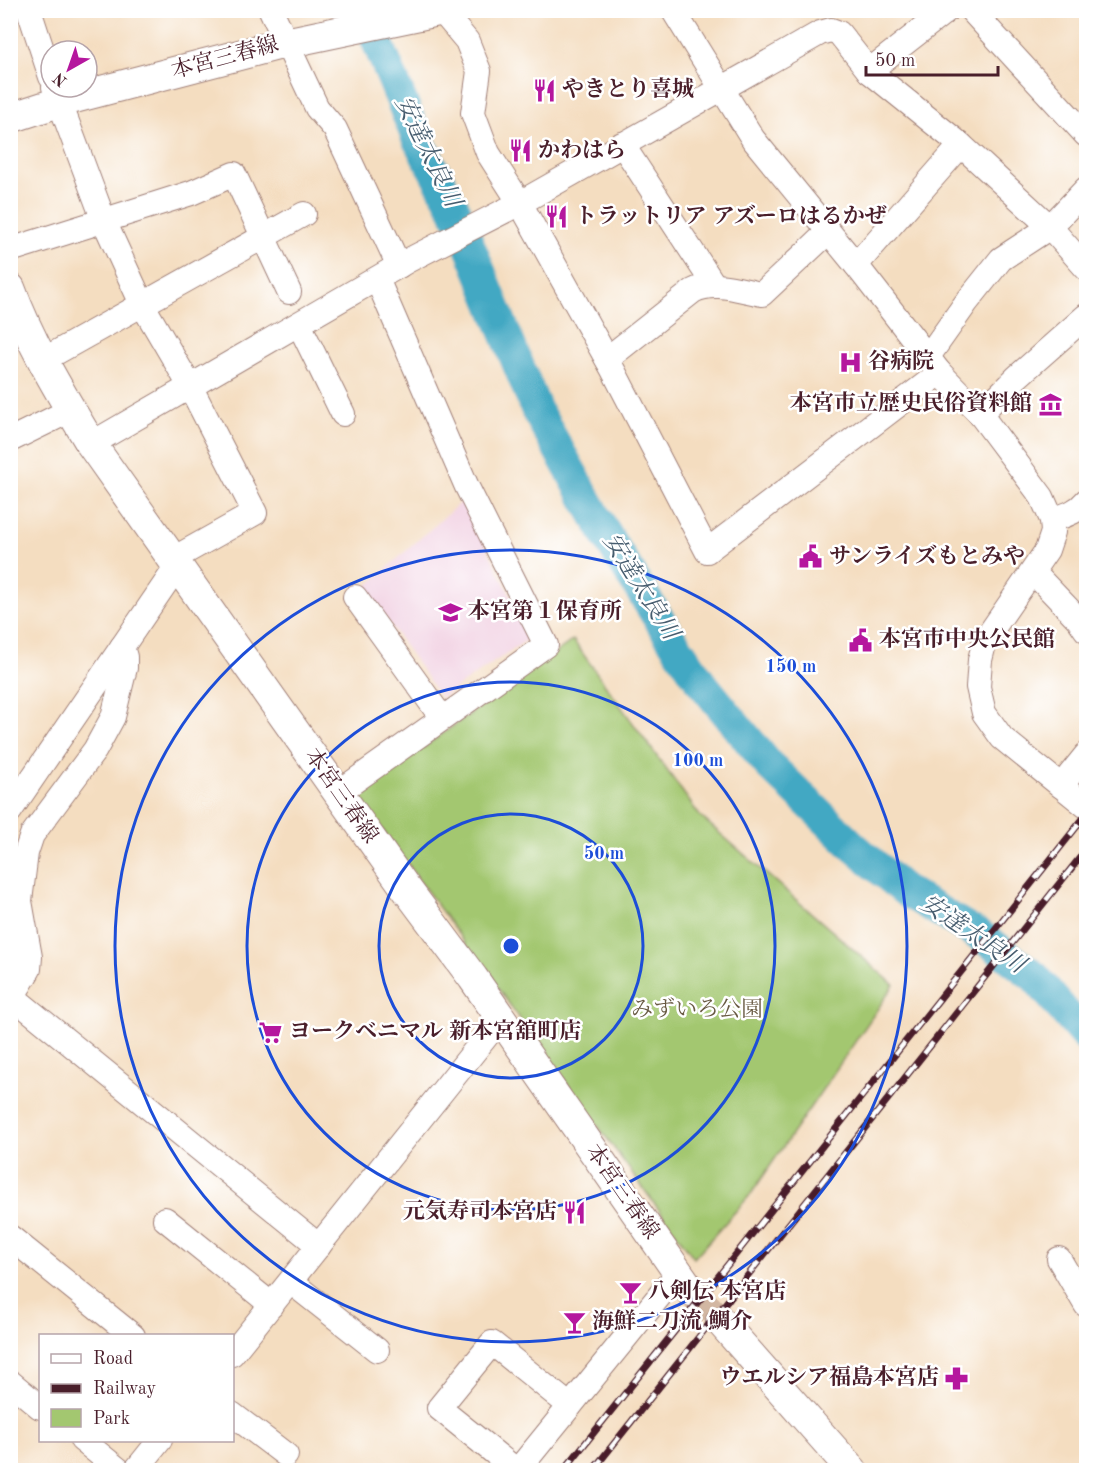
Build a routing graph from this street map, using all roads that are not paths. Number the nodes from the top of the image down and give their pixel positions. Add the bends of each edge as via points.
1 (29, 10) edge
2 (271, 10) edge
3 (673, 10) edge
4 (947, 10) edge
5 (971, 10) edge
6 (442, 11) edge
7 (39, 40) edge
8 (295, 40) junction
9 (869, 71) junction
10 (99, 80) edge
11 (721, 88) junction
12 (39, 99) edge
13 (59, 99) edge
14 (10, 118) edge
15 (1086, 135) edge
16 (622, 144) junction
17 (961, 145) junction
18 (1086, 189) edge
19 (510, 208) junction
20 (304, 214) dead end
21 (104, 221) junction
22 (1050, 227) junction
23 (828, 232) junction
24 (264, 236) junction
25 (10, 250) edge
26 (403, 264) junction
27 (856, 265) junction
28 (1086, 268) edge
29 (377, 279) junction
30 (714, 285) junction
31 (10, 288) edge
32 (289, 292) dead end
33 (142, 304) junction
34 (1086, 316) edge
35 (16, 321) edge
36 (299, 324) junction
37 (607, 359) junction
38 (43, 360) junction
39 (933, 366) junction
40 (190, 386) junction
41 (71, 410) junction
42 (343, 414) dead end
43 (980, 414) junction
44 (10, 440) edge
45 (91, 444) junction
46 (1086, 501) edge
47 (1052, 520) junction
48 (175, 562) junction
49 (1033, 572) junction
50 (355, 597) dead end
51 (1086, 630) edge
52 (122, 647) junction
53 (442, 718) junction
54 (1086, 756) edge
55 (1061, 786) junction
56 (339, 792) junction
57 (1086, 806) edge
58 (10, 811) edge
59 (12, 999) edge
60 (501, 1018) junction
61 (165, 1219) dead end
62 (10, 1237) edge
63 (319, 1246) junction
64 (1059, 1259) dead end
65 (291, 1282) junction
66 (685, 1282) joint
67 (272, 1305) junction
68 (1086, 1305) edge
69 (721, 1322) tunnel mouth
70 (132, 1334) edge
71 (238, 1347) edge
72 (377, 1350) dead end
73 (10, 1382) edge
74 (39, 1406) edge
75 (570, 1407) junction
76 (234, 1416) edge
77 (84, 1442) edge
78 (158, 1442) edge
79 (286, 1455) dead end
80 (119, 1470) edge
81 (136, 1470) edge
82 (517, 1470) edge
83 (852, 1470) edge

1 - 7 street
2 - 8 street
3 - 11 street
4 - 9 street
5 - 15 street
6 - 8 main road, 本宮三春線
6 - 19 street via 467,40 479,71 473,113
8 - 10 main road, 本宮三春線
8 - 26 street via 317,108 335,129
9 - 11 street via 839,33 831,30
9 - 17 street
11 - 16 street
11 - 23 street via 753,139
12 - 14 main road, 本宮三春線
13 - 21 street
16 - 19 street
16 - 30 street
17 - 22 street
17 - 27 street
18 - 22 street
19 - 26 street
19 - 37 street
20 - 24 street
21 - 24 street via 191,193 234,174
21 - 25 street
21 - 33 street
22 - 28 street
22 - 39 street via 1001,259 966,303
23 - 27 street
23 - 30 street via 762,294
24 - 32 street
24 - 33 street
26 - 29 street
27 - 39 street
29 - 36 street
29 - 53 street via 467,487 546,645
30 - 37 street via 693,291
31 - 35 main road, 本宮三春線
33 - 38 street
33 - 40 street
34 - 43 street
35 - 38 main road, 本宮三春線
36 - 40 street
36 - 42 street
37 - 39 street via 707,551
38 - 41 main road, 本宮三春線
39 - 43 street
40 - 45 street
40 - 48 street via 255,513
41 - 44 street
41 - 45 main road, 本宮三春線
43 - 47 street via 1042,497
45 - 48 main road, 本宮三春線
46 - 47 street via 1080,509
47 - 49 street via 1047,550
48 - 52 street
48 - 56 main road, 本宮三春線
49 - 51 street
49 - 55 street via 985,640 978,687 984,714 1002,738
50 - 53 street
52 - 58 street
52 - 59 street via 125,668 113,717 95,750 32,835 26,853 20,902 29,969
53 - 56 street
54 - 55 street
55 - 57 street
56 - 60 main road, 本宮三春線
59 - 63 street
60 - 63 street
60 - 66 main road, 本宮三春線
61 - 67 street
62 - 70 street
63 - 65 street
64 - 68 street
65 - 67 street
65 - 72 street
66 - 75 street
67 - 71 street
69 - 83 main road
73 - 74 street
75 - 82 street
75 - 82 street via 492,1343 440,1408
76 - 79 street
77 - 80 street
78 - 81 street

